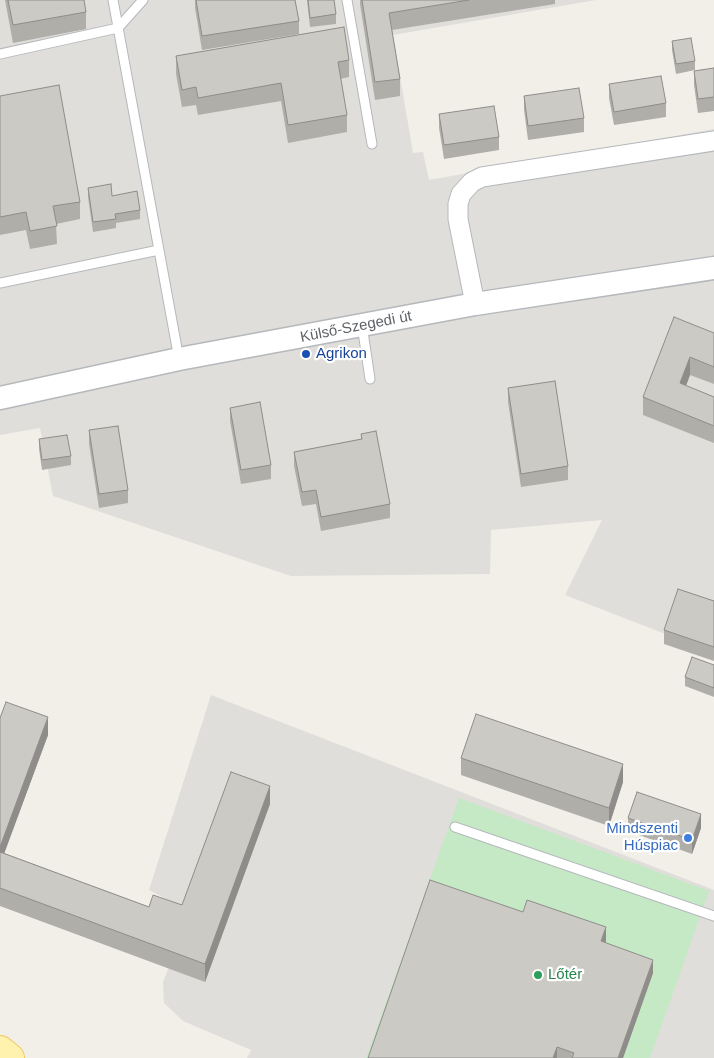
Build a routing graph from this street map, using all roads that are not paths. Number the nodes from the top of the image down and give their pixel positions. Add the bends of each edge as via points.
1 (113, 0) edge
2 (143, 0) edge
3 (347, 0) edge
4 (118, 28) junction
5 (0, 54) edge
6 (714, 142) edge
7 (372, 144) dead end
8 (159, 250) junction
9 (714, 268) edge
10 (0, 283) edge
11 (475, 304) junction
12 (362, 326) junction
13 (179, 360) junction
14 (370, 379) dead end
15 (0, 398) edge
16 (456, 827) dead end
17 (714, 916) edge
18 (0, 1050) edge
19 (10, 1058) edge

1 - 4 lane
2 - 4 lane
3 - 7 lane
4 - 5 lane
4 - 8 lane
6 - 11 street via 472,182 461,194 458,219
8 - 10 lane
8 - 13 lane
9 - 11 street, Külső-Szegedi út
11 - 12 street, Külső-Szegedi út
12 - 13 street, Külső-Szegedi út
12 - 14 lane
13 - 15 street, Külső-Szegedi út
16 - 17 lane
18 - 19 main road

